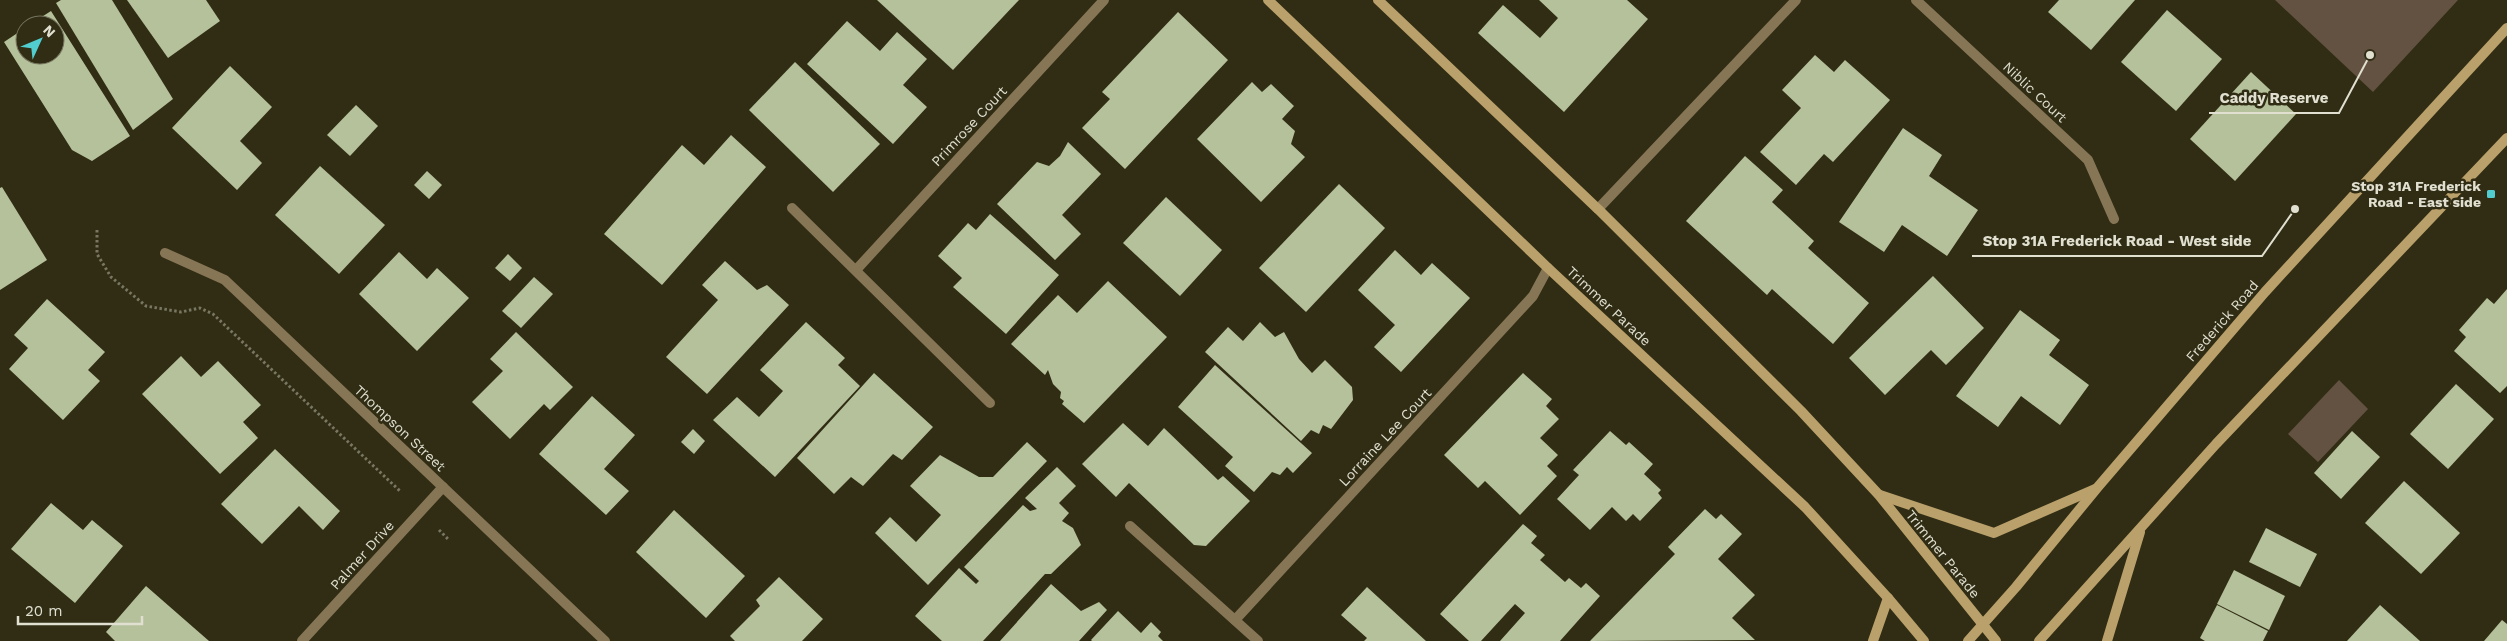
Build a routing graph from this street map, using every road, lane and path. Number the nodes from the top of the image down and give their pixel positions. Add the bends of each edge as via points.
1 (1104, 0) edge
2 (1268, 0) edge
3 (1378, 0) edge
4 (1796, 0) edge
5 (1916, 0) edge
6 (2507, 28) edge
7 (2507, 138) edge
8 (792, 208) dead end
9 (1598, 209) junction
10 (2114, 219) dead end
11 (97, 230) dead end
12 (165, 254) dead end
13 (1548, 268) junction
14 (856, 270) junction
15 (990, 402) dead end
16 (443, 487) junction
17 (2097, 488) junction
18 (1879, 495) junction
19 (420, 511) junction
20 (1130, 526) dead end
21 (2141, 528) junction
22 (449, 540) dead end
23 (1888, 598) junction
24 (1235, 620) junction
25 (1982, 624) junction
26 (302, 641) edge
27 (605, 641) edge
28 (1258, 641) edge
29 (1873, 641) edge
30 (1924, 641) edge
31 (1968, 641) edge
32 (1996, 641) edge
33 (2039, 641) edge
34 (2107, 641) edge

1 - 14 street, Primrose Court
2 - 13 main road, Trimmer Parade
3 - 9 main road, Trimmer Parade
4 - 9 street
5 - 10 street, Niblic Court via 2088,160
6 - 17 main road, Frederick Road via 2265,292
7 - 21 main road via 2216,444
8 - 14 street
9 - 18 main road, Trimmer Parade via 1801,411
11 - 19 path via 97,254 111,276 146,306 181,312 200,308 213,314
12 - 16 street, Thompson Street via 225,280
13 - 23 main road, Trimmer Parade via 1805,507
13 - 24 street, Lorraine Lee Court via 1533,296
14 - 15 street
16 - 19 street, Palmer Drive
16 - 27 street, Thompson Street
17 - 18 main road via 1994,533
17 - 25 main road, Frederick Road
18 - 25 main road, Trimmer Parade
19 - 22 path
19 - 26 street, Palmer Drive
20 - 24 street
21 - 33 main road
21 - 34 main road
23 - 29 main road
23 - 30 main road, Trimmer Parade
24 - 28 street
25 - 31 main road, Frederick Road
25 - 32 main road, Trimmer Parade

